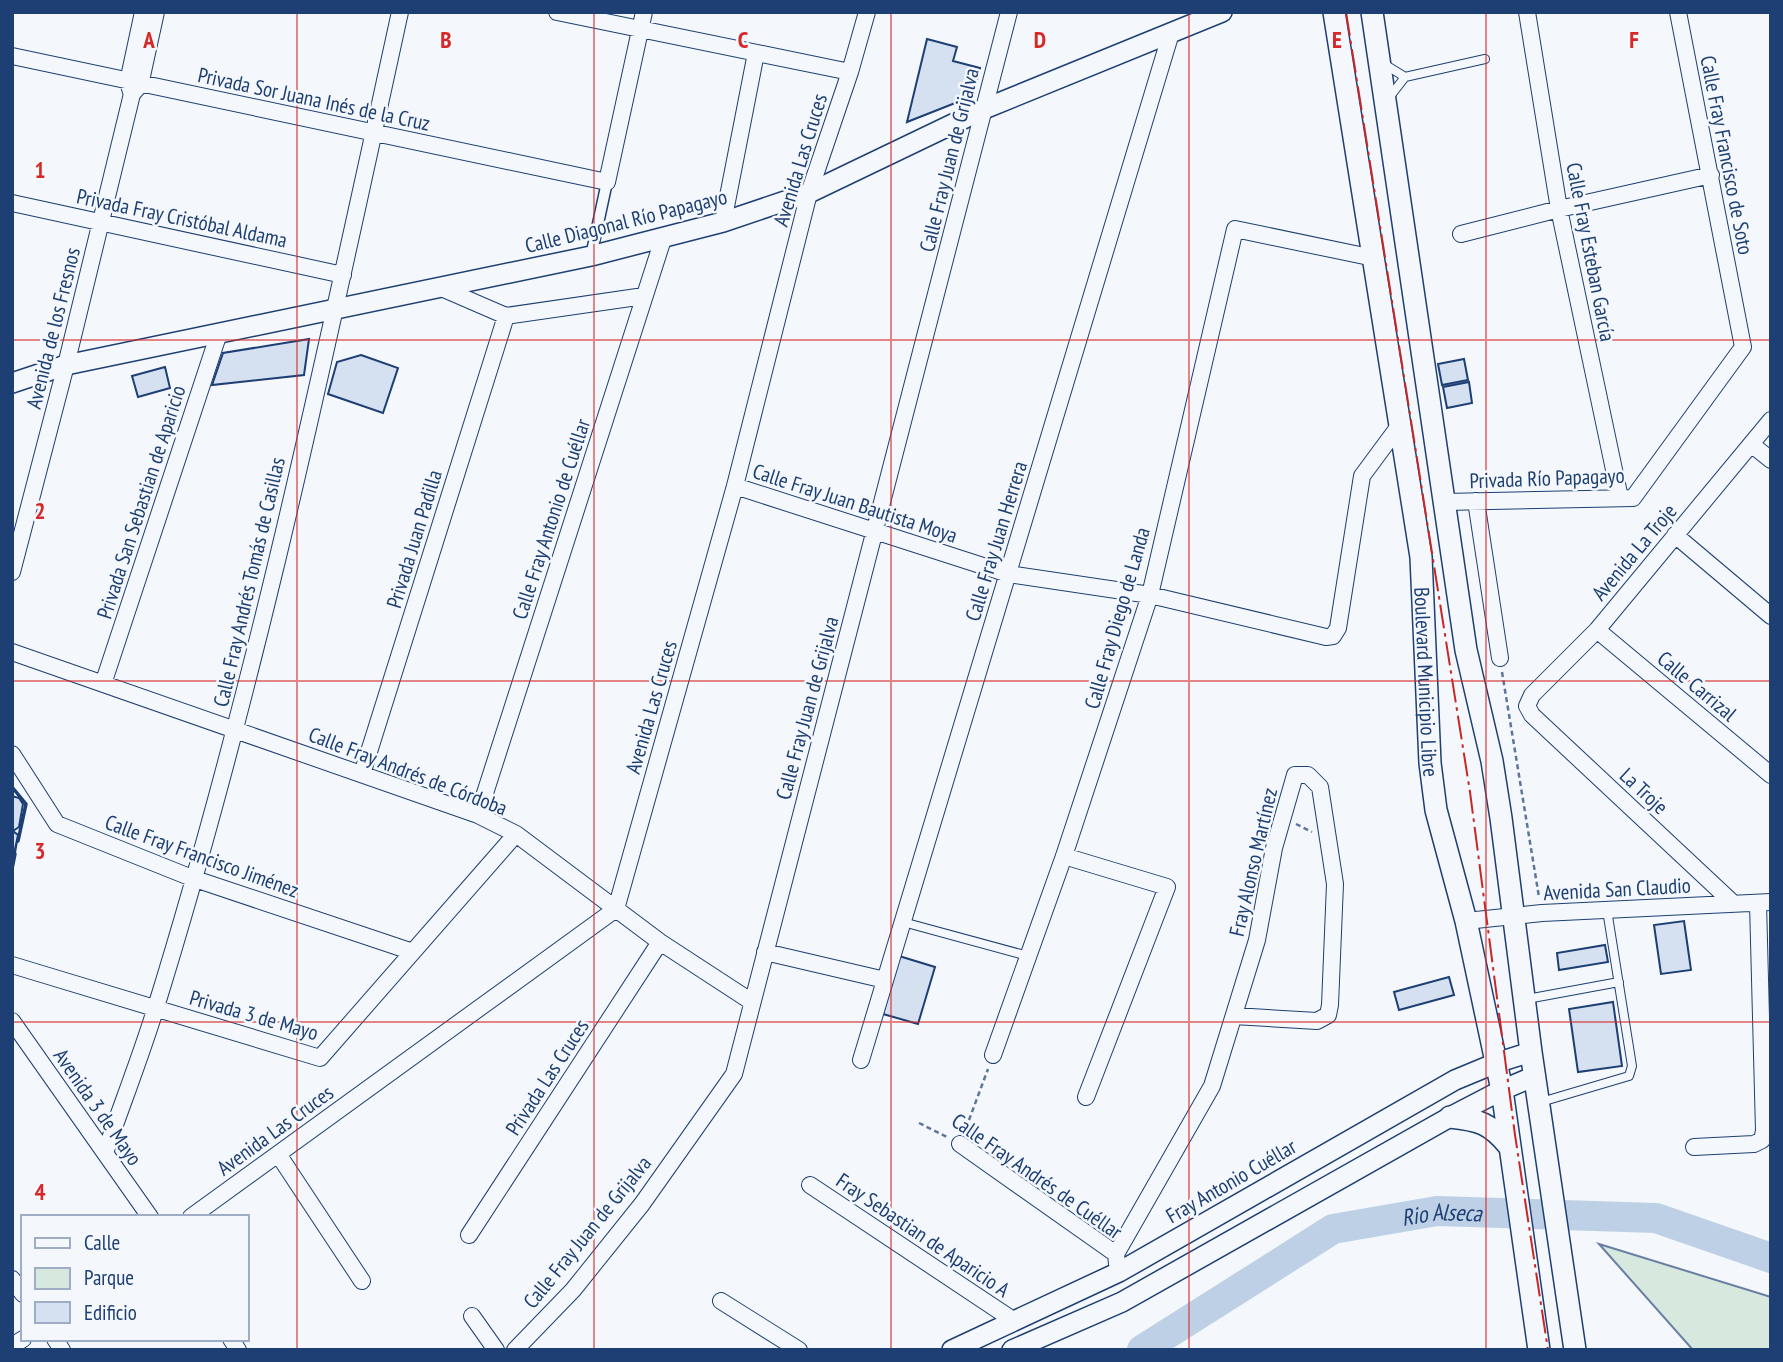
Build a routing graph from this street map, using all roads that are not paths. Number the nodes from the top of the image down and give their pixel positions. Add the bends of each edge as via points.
1 (143, 12) edge
2 (156, 12) edge
3 (400, 12) edge
4 (557, 12) edge
5 (644, 12) edge
6 (867, 12) edge
7 (1009, 12) edge
8 (1222, 12) edge
9 (1334, 12) edge
10 (1372, 12) edge
11 (1527, 12) edge
12 (1678, 12) edge
13 (640, 29) junction
14 (1171, 33) junction
15 (756, 53) junction
16 (12, 56) edge
17 (1485, 59) dead end
18 (1379, 61) junction
19 (850, 72) junction
20 (1405, 77) junction
21 (133, 87) junction
22 (1385, 102) junction
23 (984, 109) junction
24 (374, 132) junction
25 (1711, 176) junction
26 (607, 182) junction
27 (809, 193) junction
28 (12, 203) edge
29 (1559, 209) junction
30 (101, 222) junction
31 (723, 222) junction
32 (1461, 234) dead end
33 (664, 236) junction
34 (591, 256) junction
35 (1374, 258) junction
36 (343, 275) junction
37 (439, 288) junction
38 (644, 296) junction
39 (335, 309) junction
40 (506, 316) junction
41 (219, 333) junction
42 (1743, 347) joint
43 (66, 365) junction
44 (12, 383) edge
45 (1771, 420) edge
46 (1399, 426) junction
47 (1751, 444) junction
48 (1771, 460) edge
49 (735, 486) junction
50 (1620, 498) junction
51 (1476, 501) junction
52 (1444, 502) junction
53 (875, 532) junction
54 (1675, 535) junction
55 (12, 572) edge
56 (1008, 574) junction
57 (1150, 595) junction
58 (1771, 615) edge
59 (1597, 630) junction
60 (12, 652) edge
61 (1500, 658) road end
62 (103, 684) junction
63 (1527, 706) joint
64 (236, 729) junction
65 (12, 754) edge
66 (362, 774) junction
67 (1771, 775) edge
68 (478, 815) junction
69 (516, 834) junction
70 (1064, 856) junction
71 (192, 878) junction
72 (1765, 902) edge
73 (1734, 904) junction
74 (616, 909) junction
75 (1607, 910) junction
76 (1512, 916) junction
77 (1466, 921) junction
78 (903, 922) junction
79 (660, 942) junction
80 (413, 952) junction
81 (765, 952) junction
82 (1028, 956) junction
83 (12, 965) edge
84 (885, 980) junction
85 (1619, 982) junction
86 (1524, 999) junction
87 (752, 1002) junction
88 (155, 1009) junction
89 (1234, 1016) junction
90 (12, 1021) edge
91 (1531, 1052) junction
92 (993, 1055) road end
93 (860, 1060) dead end
94 (1496, 1063) junction
95 (1535, 1076) junction
96 (1502, 1090) junction
97 (1086, 1097) dead end
98 (1539, 1103) junction
99 (1450, 1117) junction
100 (960, 1144) road end
101 (1509, 1146) junction
102 (1694, 1147) dead end
103 (105, 1153) junction
104 (278, 1154) junction
105 (810, 1185) dead end
106 (149, 1215) edge
107 (194, 1215) edge
108 (469, 1235) dead end
109 (1117, 1263) junction
110 (362, 1281) dead end
111 (721, 1301) dead end
112 (472, 1316) dead end
113 (1013, 1320) junction
114 (496, 1350) edge
115 (515, 1350) edge
116 (799, 1350) edge
117 (952, 1350) edge
118 (1012, 1350) edge
119 (1539, 1350) edge
120 (1575, 1350) edge

1 - 21 street, Avenida de los Fresnos
2 - 21 street, Avenida de los Fresnos
3 - 24 street, Calle Fray Andrés Tomás de Casillas
4 - 13 street
5 - 13 street
6 - 19 street, Avenida Las Cruces
7 - 23 street, Calle Fray Juan de Grijalva
8 - 14 street, Calle Diagonal Río Papagayo
9 - 35 main road, Boulevard Municipio Libre
10 - 18 main road, Boulevard Municipio Libre
11 - 29 street, Calle Fray Esteban García
12 - 25 street, Calle Fray Francisco de Soto
13 - 15 street
13 - 26 street
14 - 23 street, Calle Diagonal Río Papagayo
14 - 56 street, Calle Fray Juan Herrera
15 - 19 street
15 - 31 street
16 - 21 street, Privada Sor Juana Inés de la Cruz
17 - 20 lane
18 - 20 lane
18 - 22 main road, Boulevard Municipio Libre
19 - 27 street, Avenida Las Cruces
20 - 22 lane
21 - 24 street, Privada Sor Juana Inés de la Cruz
21 - 30 street, Avenida de los Fresnos
22 - 52 main road, Boulevard Municipio Libre
23 - 27 street, Calle Diagonal Río Papagayo
23 - 53 street, Calle Fray Juan de Grijalva
24 - 26 street, Privada Sor Juana Inés de la Cruz
24 - 36 street, Calle Fray Andrés Tomás de Casillas
25 - 29 street
25 - 42 street, Calle Fray Francisco de Soto
26 - 34 street
27 - 31 street, Calle Diagonal Río Papagayo
27 - 49 street, Avenida Las Cruces
28 - 30 street, Privada Fray Cristóbal Aldama
29 - 32 street
29 - 50 street, Calle Fray Esteban García
30 - 36 street, Privada Fray Cristóbal Aldama
30 - 43 street, Avenida de los Fresnos
31 - 33 street, Calle Diagonal Río Papagayo
33 - 34 street, Calle Diagonal Río Papagayo
33 - 38 street, Calle Fray Antonio de Cuéllar
34 - 37 street, Calle Diagonal Río Papagayo
35 - 46 main road, Boulevard Municipio Libre
35 - 57 street, Calle Fray Diego de Landa via 1234,229
36 - 39 street, Calle Fray Andrés Tomás de Casillas
37 - 39 street, Calle Diagonal Río Papagayo
37 - 40 street
38 - 40 street
38 - 68 street, Calle Fray Antonio de Cuéllar
39 - 41 street, Calle Diagonal Río Papagayo
39 - 64 street, Calle Fray Andrés Tomás de Casillas
40 - 66 street, Privada Juan Padilla
41 - 43 street, Calle Diagonal Río Papagayo
41 - 62 street, Privada San Sebastian de Aparicio
42 - 50 street, Privada Río Papagayo via 1633,498
43 - 44 street, Calle Diagonal Río Papagayo
43 - 55 street, Avenida de los Fresnos
45 - 47 street, Avenida La Troje
46 - 57 street, Calle Fray Juan Bautista Moya via 1362,476 1333,636
46 - 77 main road, Boulevard Municipio Libre via 1421,557 1436,810
47 - 48 street
47 - 54 street, Avenida La Troje
49 - 53 street, Calle Fray Juan Bautista Moya
49 - 74 street, Avenida Las Cruces
50 - 51 street, Privada Río Papagayo
51 - 52 street, Privada Río Papagayo
51 - 61 street
52 - 76 main road, Boulevard Municipio Libre via 1466,650 1492,761
53 - 56 street, Calle Fray Juan Bautista Moya
53 - 81 street, Calle Fray Juan de Grijalva
54 - 58 street
54 - 59 street, Avenida La Troje
56 - 57 street, Calle Fray Juan Bautista Moya
56 - 78 street, Calle Fray Juan Herrera
57 - 70 street, Calle Fray Diego de Landa
59 - 63 street, Avenida La Troje via 1532,695
59 - 67 street, Calle Carrizal
60 - 62 street, Calle Fray Andrés de Córdoba
62 - 64 street, Calle Fray Andrés de Córdoba
63 - 73 street, La Troje
64 - 66 street, Calle Fray Andrés de Córdoba
64 - 71 street, Calle Fray Andrés Tomás de Casillas
65 - 71 street, Calle Fray Francisco Jiménez via 57,824
66 - 68 street, Calle Fray Andrés de Córdoba
68 - 69 street, Calle Fray Andrés de Córdoba
69 - 74 street, Calle Fray Andrés de Córdoba
69 - 80 street, Privada 3 de Mayo
70 - 82 street, Calle Fray Diego de Landa
70 - 97 street via 1167,887
71 - 80 street, Calle Fray Francisco Jiménez
71 - 88 street, Calle Fray Andrés Tomás de Casillas
72 - 73 street, Avenida San Claudio
72 - 102 street via 1762,1140
73 - 75 street, Avenida San Claudio
74 - 79 street, Calle Fray Andrés de Córdoba
74 - 104 street, Avenida Las Cruces
75 - 76 street, Avenida San Claudio
75 - 85 lane
76 - 77 street, Avenida San Claudio
76 - 86 main road, Boulevard Municipio Libre
77 - 94 main road, Boulevard Municipio Libre
78 - 82 lane
78 - 84 street, Calle Fray Juan Herrera
79 - 87 street, Calle Fray Andrés de Córdoba
79 - 108 street, Privada Las Cruces
80 - 88 street, Privada 3 de Mayo via 320,1058
81 - 84 street
81 - 87 street, Calle Fray Juan de Grijalva
82 - 92 street, Calle Fray Diego de Landa
83 - 88 street, Privada 3 de Mayo
84 - 93 street, Calle Fray Juan Herrera
85 - 86 lane
85 - 98 lane via 1632,1066 1629,1076
86 - 91 main road, Boulevard Municipio Libre
87 - 115 street, Calle Fray Juan de Grijalva via 734,1074 642,1204 573,1290
88 - 103 street, Calle Fray Andrés Tomás de Casillas
89 - 89 street, Fray Alonso Martínez via 1257,940 1295,775 1308,775 1320,787 1335,884 1328,1015 1317,1021
89 - 109 street via 1212,1086
90 - 103 street, Avenida 3 de Mayo
91 - 94 street, Fray Antonio Cuéllar
91 - 95 main road, Boulevard Municipio Libre
94 - 96 main road, Boulevard Municipio Libre
94 - 109 street, Fray Antonio Cuéllar via 1455,1080
95 - 96 street
95 - 98 main road, Boulevard Municipio Libre
96 - 99 street
96 - 101 main road, Boulevard Municipio Libre
98 - 120 main road, Boulevard Municipio Libre
99 - 101 main road via 1475,1119 1490,1126
99 - 118 street via 1122,1302
100 - 109 street, Calle Fray Andrés de Cuéllar
101 - 119 main road, Boulevard Municipio Libre
103 - 106 street, Avenida 3 de Mayo
104 - 107 street, Avenida Las Cruces
104 - 110 street
105 - 113 street, Fray Sebastian de Aparicio A
109 - 113 street, Fray Antonio Cuéllar
111 - 116 street
112 - 114 street
113 - 117 street, Fray Antonio Cuéllar

